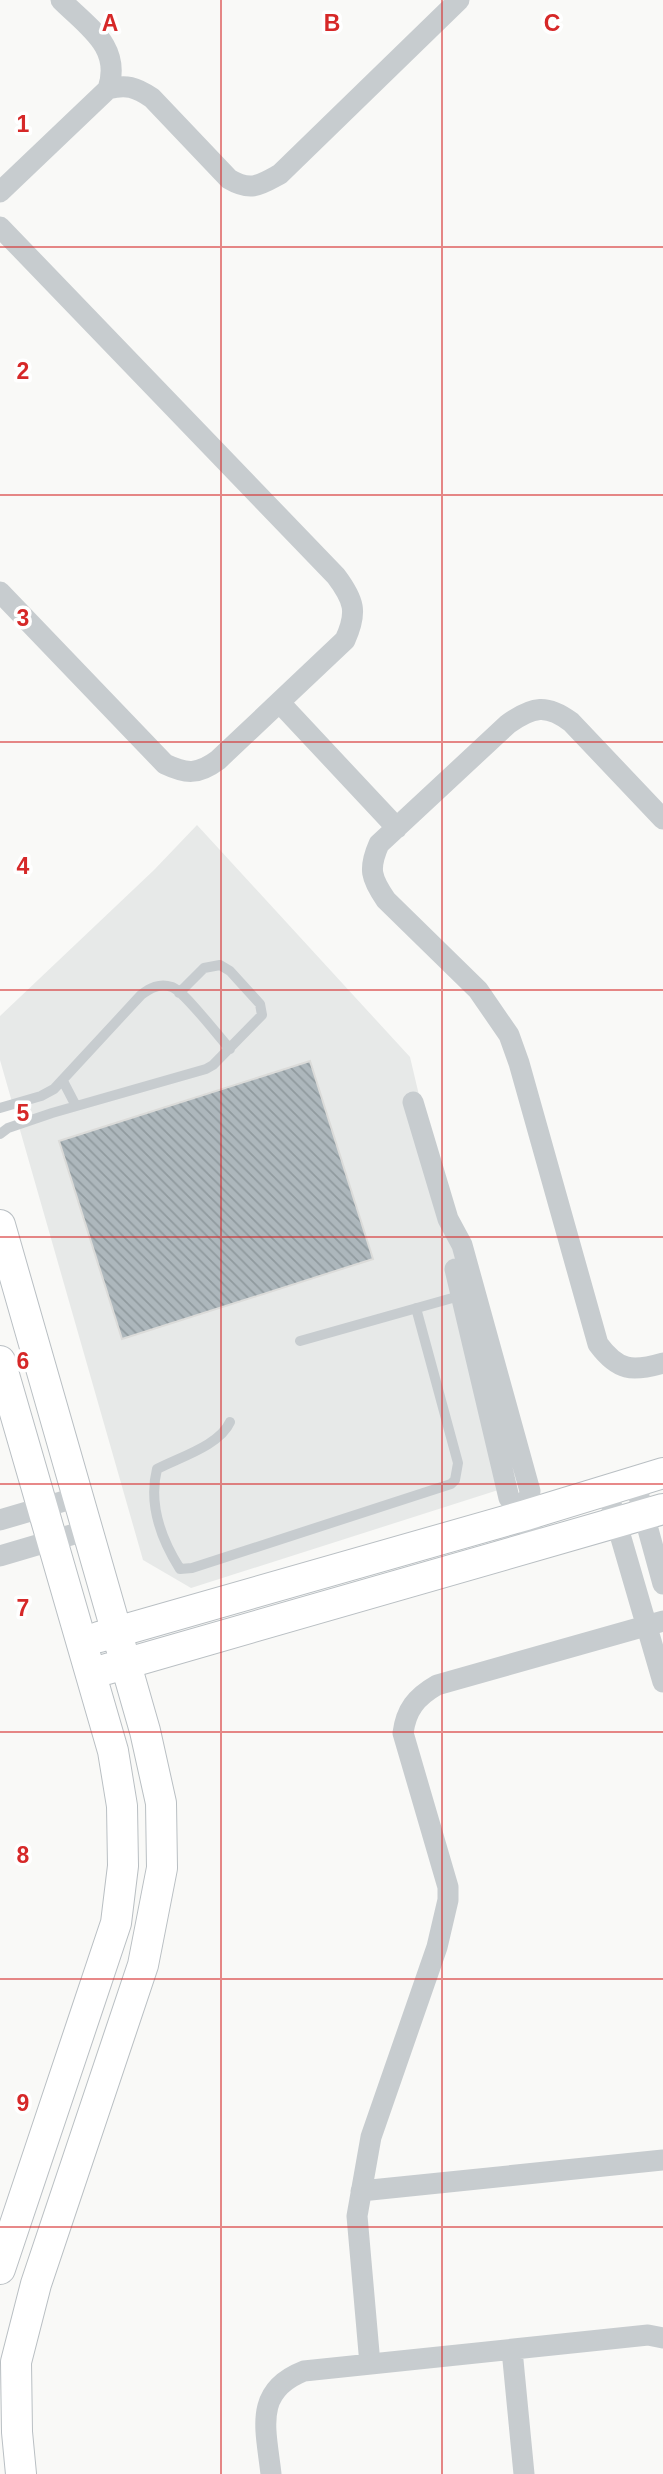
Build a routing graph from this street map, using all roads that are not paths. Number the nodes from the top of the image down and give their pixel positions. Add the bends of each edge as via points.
1 (61, 0) edge
2 (459, 0) edge
3 (108, 89) junction
4 (0, 192) edge
5 (0, 227) edge
6 (0, 592) edge
7 (280, 703) junction
8 (661, 813) edge
9 (397, 828) junction
10 (179, 993) junction
11 (230, 1049) junction
12 (63, 1081) junction
13 (414, 1102) dead end
14 (76, 1106) junction
15 (0, 1108) edge
16 (0, 1134) edge
17 (0, 1225) edge
18 (468, 1293) junction
19 (416, 1308) junction
20 (300, 1341) dead end
21 (0, 1361) edge
22 (663, 1363) edge
23 (230, 1422) dead end
24 (649, 1478) edge
25 (607, 1490) junction
26 (78, 1497) junction
27 (41, 1508) junction
28 (526, 1515) junction
29 (641, 1516) edge
30 (0, 1520) edge
31 (88, 1530) junction
32 (51, 1541) junction
33 (534, 1546) junction
34 (0, 1556) edge
35 (663, 1584) edge
36 (655, 1624) edge
37 (117, 1632) junction
38 (81, 1643) junction
39 (126, 1664) junction
40 (90, 1674) junction
41 (663, 1682) edge
42 (663, 2160) edge
43 (361, 2191) junction
44 (0, 2269) edge
45 (663, 2338) edge
46 (512, 2350) junction
47 (370, 2364) junction
48 (21, 2474) edge
49 (271, 2474) edge
50 (524, 2474) edge

1 - 3 street via 107,46 113,75
2 - 3 street via 280,174 260,185 242,187 229,179 138,88 122,85
3 - 4 street
5 - 7 street via 347,591 354,610 345,639
6 - 7 street via 165,764 183,773 206,769
7 - 9 street
8 - 9 street via 571,722 545,709 531,710 508,724
9 - 22 street via 379,844 372,859 375,884 478,990 509,1034 598,1345 622,1367 643,1369
10 - 11 lane
10 - 11 lane via 212,965 226,968 260,1004 262,1015
10 - 12 lane via 160,985 141,995
11 - 14 lane via 206,1069
12 - 14 lane
12 - 15 lane via 41,1096
13 - 18 street via 448,1219 462,1245
14 - 16 lane
17 - 26 street
18 - 19 lane
18 - 28 street via 530,1491
19 - 20 lane
19 - 23 lane via 458,1464 452,1484 180,1570 156,1517 157,1469 216,1441
21 - 27 street
24 - 25 street
24 - 29 street
25 - 28 street
25 - 29 street
26 - 27 street
26 - 31 street
27 - 30 street
27 - 32 street
28 - 33 street
28 - 37 street
29 - 33 street
29 - 35 street
29 - 36 street
31 - 32 street
31 - 37 street
32 - 34 street
32 - 38 street
33 - 39 street
36 - 41 street
36 - 43 street via 437,1685 411,1706 403,1733 448,1900 437,1947 371,2137
37 - 38 street
37 - 39 street
38 - 40 street
39 - 40 street
39 - 48 street via 161,1803 162,1868 143,1965 40,2272 16,2362
40 - 44 street via 113,1751 122,1806 123,1866 116,1923
42 - 43 street
43 - 47 street via 357,2216
45 - 46 street via 648,2335
46 - 47 street
46 - 50 street
47 - 49 street via 304,2371 278,2387 265,2412

